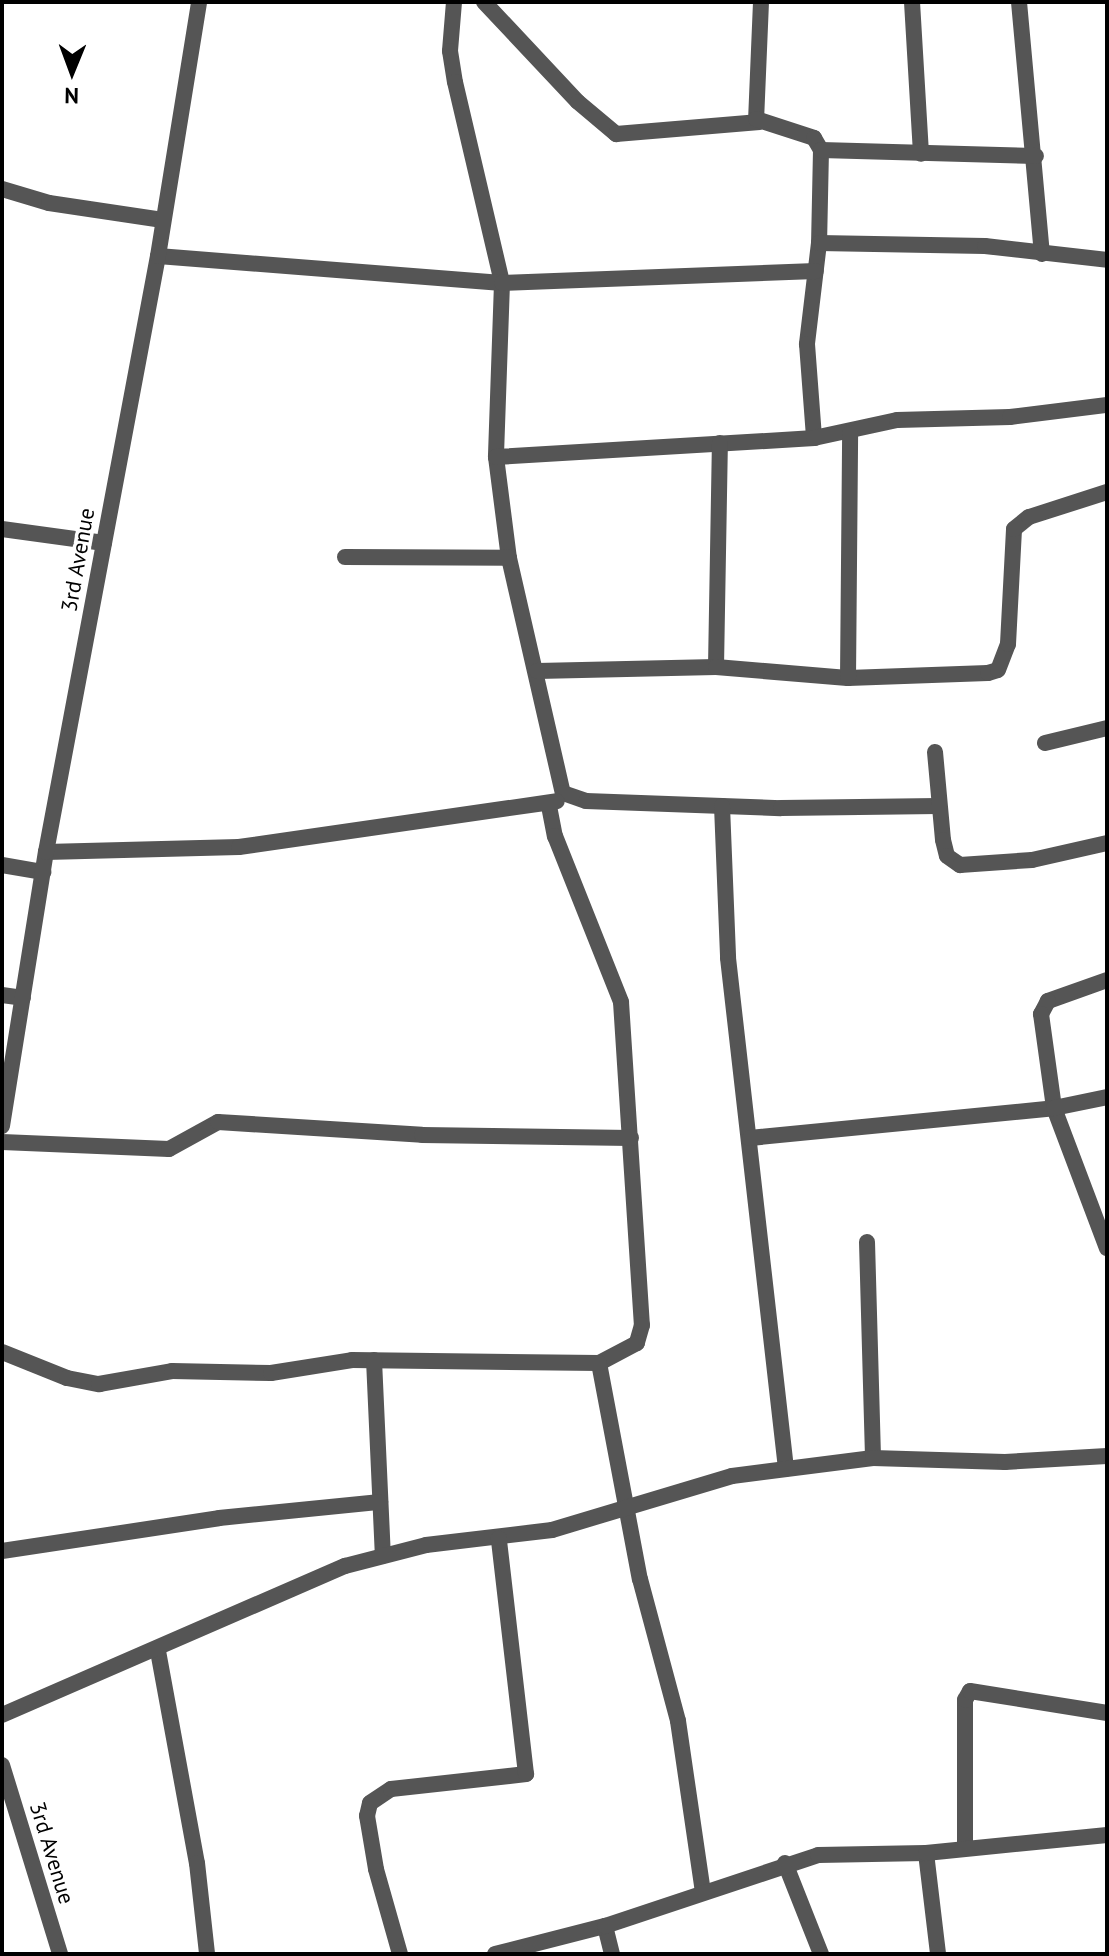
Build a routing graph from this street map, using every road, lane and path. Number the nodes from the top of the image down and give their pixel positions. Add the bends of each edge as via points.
1 (199, 2) edge
2 (454, 2) edge
3 (484, 2) edge
4 (761, 2) edge
5 (912, 2) edge
6 (1019, 2) edge
7 (759, 122) junction
8 (821, 150) junction
9 (921, 154) junction
10 (1036, 156) junction
11 (2, 189) edge
12 (163, 220) junction
13 (819, 243) junction
14 (1042, 254) junction
15 (158, 256) junction
16 (1107, 260) edge
17 (816, 271) junction
18 (502, 283) junction
19 (1107, 405) edge
20 (850, 433) junction
21 (814, 438) junction
22 (720, 443) junction
23 (496, 457) junction
24 (1107, 492) edge
25 (2, 529) edge
26 (104, 543) junction
27 (345, 557) dead end
28 (509, 558) junction
29 (716, 667) junction
30 (537, 671) junction
31 (848, 678) junction
32 (1107, 728) edge
33 (1045, 743) dead end
34 (935, 752) dead end
35 (563, 793) junction
36 (549, 806) junction
37 (722, 806) junction
38 (938, 806) junction
39 (1107, 843) edge
40 (46, 852) junction
41 (2, 865) edge
42 (43, 872) junction
43 (1107, 980) edge
44 (2, 995) edge
45 (23, 998) junction
46 (1107, 1097) edge
47 (1054, 1108) junction
48 (2, 1126) edge
49 (631, 1138) junction
50 (750, 1138) junction
51 (2, 1142) edge
52 (867, 1242) dead end
53 (1107, 1248) edge
54 (2, 1352) edge
55 (374, 1360) junction
56 (599, 1363) junction
57 (1107, 1456) edge
58 (873, 1458) junction
59 (786, 1469) junction
60 (380, 1502) junction
61 (629, 1507) junction
62 (499, 1539) junction
63 (2, 1551) edge
64 (383, 1556) junction
65 (158, 1651) junction
66 (1107, 1713) edge
67 (2, 1715) edge
68 (2, 1765) edge
69 (8, 1812) edge
70 (1107, 1835) edge
71 (965, 1846) junction
72 (926, 1853) junction
73 (785, 1863) junction
74 (703, 1892) junction
75 (605, 1926) junction
76 (60, 1954) edge
77 (207, 1954) edge
78 (400, 1954) edge
79 (495, 1954) edge
80 (612, 1954) edge
81 (821, 1954) edge
82 (938, 1954) edge

1 - 12 street, 3rd Avenue
2 - 18 street via 450,51 455,82
3 - 7 street via 578,102 616,134
4 - 7 street via 754,103
5 - 9 street
6 - 10 street
7 - 8 street via 814,138
8 - 9 street
8 - 13 street
9 - 10 street
10 - 14 street
11 - 12 street via 49,203
12 - 15 street, 3rd Avenue
13 - 14 street via 985,246
13 - 17 street
14 - 16 street
15 - 18 street
15 - 26 street, 3rd Avenue
17 - 18 street
17 - 21 street via 807,344
18 - 23 street
19 - 20 street via 1010,417 897,420
20 - 21 street
20 - 31 street
21 - 22 street
22 - 23 street
22 - 29 street
23 - 28 street
24 - 31 street via 1029,517 1014,529 1008,557 1008,644 998,670
25 - 26 street
26 - 40 street, 3rd Avenue
27 - 28 street
28 - 30 street
29 - 30 street
29 - 31 street
30 - 35 street
32 - 33 street
34 - 38 street
35 - 36 street
35 - 37 street via 586,801
36 - 40 street via 239,847
36 - 49 street via 559,847 621,1002
37 - 38 street
37 - 50 street via 728,958
38 - 39 street via 947,856 960,865 1032,860
40 - 42 street, 3rd Avenue
41 - 42 street
42 - 45 street, 3rd Avenue
43 - 47 street via 1048,1001 1041,1014
44 - 45 street
45 - 48 street, 3rd Avenue
46 - 47 street
47 - 50 street
47 - 53 street
49 - 51 street via 422,1135 218,1122 169,1149
49 - 56 street via 642,1325 637,1343
50 - 59 street
52 - 58 street
54 - 55 street via 67,1378 99,1384 172,1371 271,1373 318,1363
55 - 56 street
55 - 60 street
56 - 61 street
57 - 58 street via 1005,1462
58 - 59 street
59 - 61 street via 732,1476
60 - 63 street via 219,1518
60 - 64 street
61 - 62 street
61 - 74 street via 640,1579 678,1721
62 - 64 street via 426,1545
62 - 78 street via 526,1774 391,1789 370,1803 373,1854
64 - 65 street via 345,1566
65 - 67 street
65 - 77 street via 197,1863
66 - 71 street via 970,1691 965,1700
68 - 69 street, 3rd Avenue
69 - 76 street, 3rd Avenue
70 - 71 street
71 - 72 street
72 - 73 street via 853,1852
72 - 82 street
73 - 74 street
73 - 81 street
74 - 75 street
75 - 79 street
75 - 80 street

